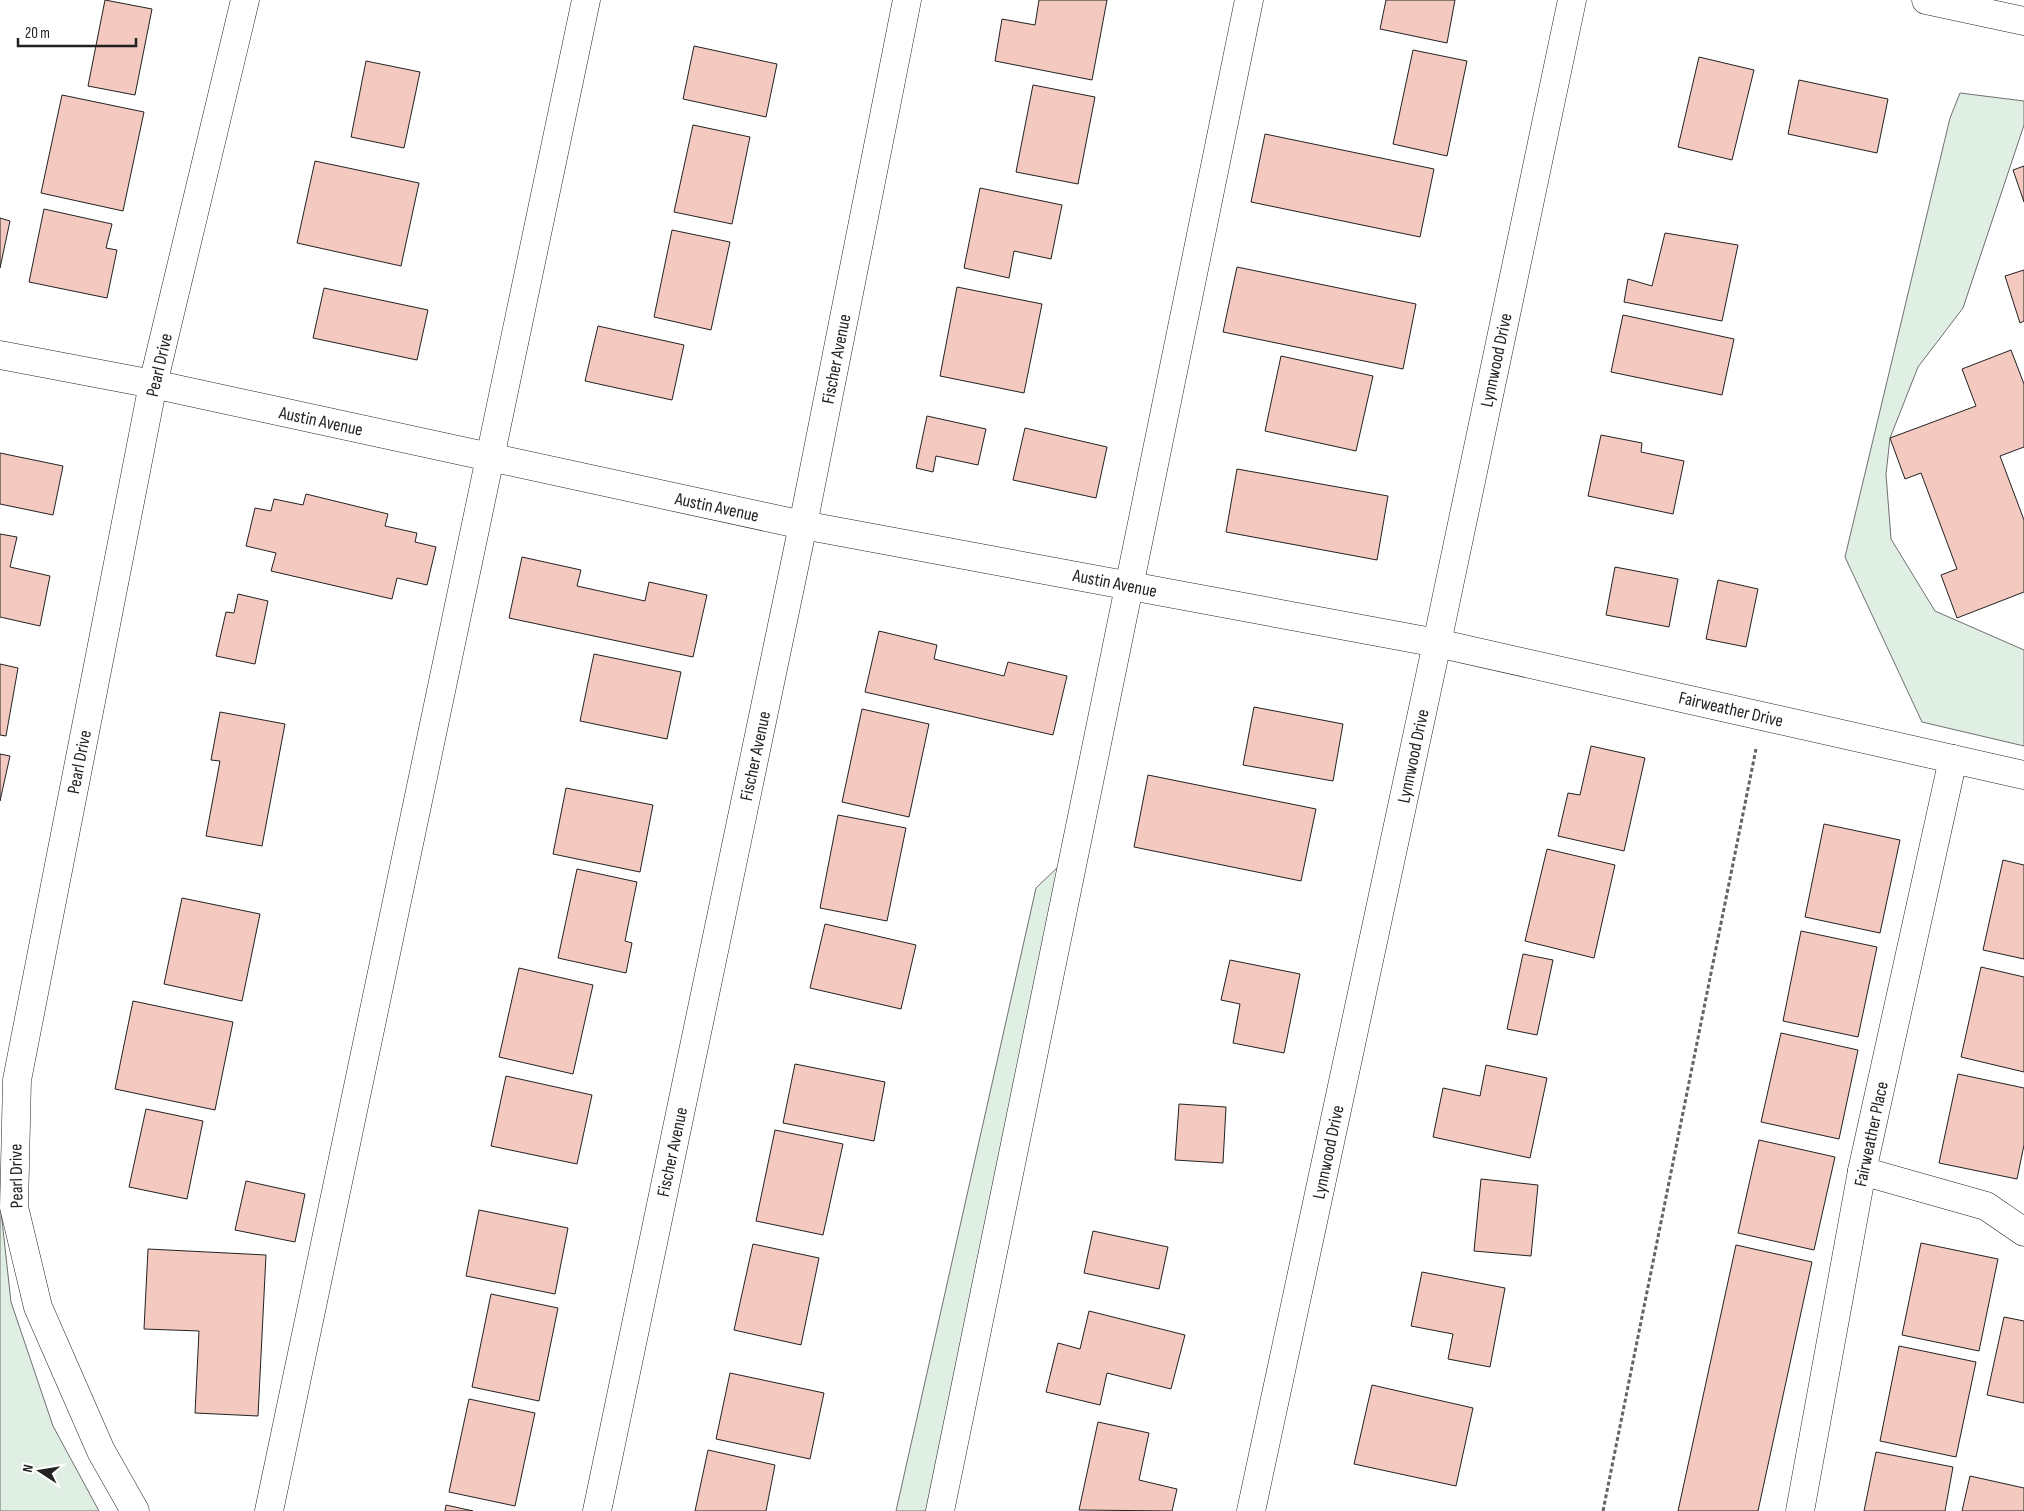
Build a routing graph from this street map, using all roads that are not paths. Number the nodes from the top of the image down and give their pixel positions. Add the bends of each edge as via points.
1 (245, 0) edge
2 (586, 0) edge
3 (907, 0) edge
4 (1249, 0) edge
5 (1572, 0) edge
6 (1931, 0) edge
7 (2024, 21) edge
8 (0, 355) edge
9 (154, 384) junction
10 (490, 457) junction
11 (803, 525) junction
12 (1129, 586) junction
13 (1437, 643) junction
14 (1953, 759) junction
15 (2024, 774) edge
16 (1862, 1171) junction
17 (2024, 1232) edge
18 (136, 1511) edge
19 (269, 1511) edge
20 (597, 1511) edge
21 (940, 1511) edge
22 (1251, 1511) edge
23 (1800, 1511) edge

1 - 9 street, Pearl Drive
2 - 10 street
3 - 11 street, Fischer Avenue
4 - 12 street
5 - 13 street, Lynnwood Drive
6 - 7 street
8 - 9 street, Austin Avenue
9 - 10 street, Austin Avenue
9 - 18 street, Pearl Drive via 17,1080 14,1207 38,1308 101,1450
10 - 11 street, Austin Avenue
10 - 19 street
11 - 12 street, Austin Avenue
11 - 20 street, Fischer Avenue
12 - 13 street, Austin Avenue
12 - 21 street
13 - 14 street, Fairweather Drive
13 - 22 street, Lynnwood Drive
14 - 15 street, Fairweather Drive
14 - 16 street, Fairweather Place
16 - 17 street via 1986,1206
16 - 23 street, Fairweather Place

